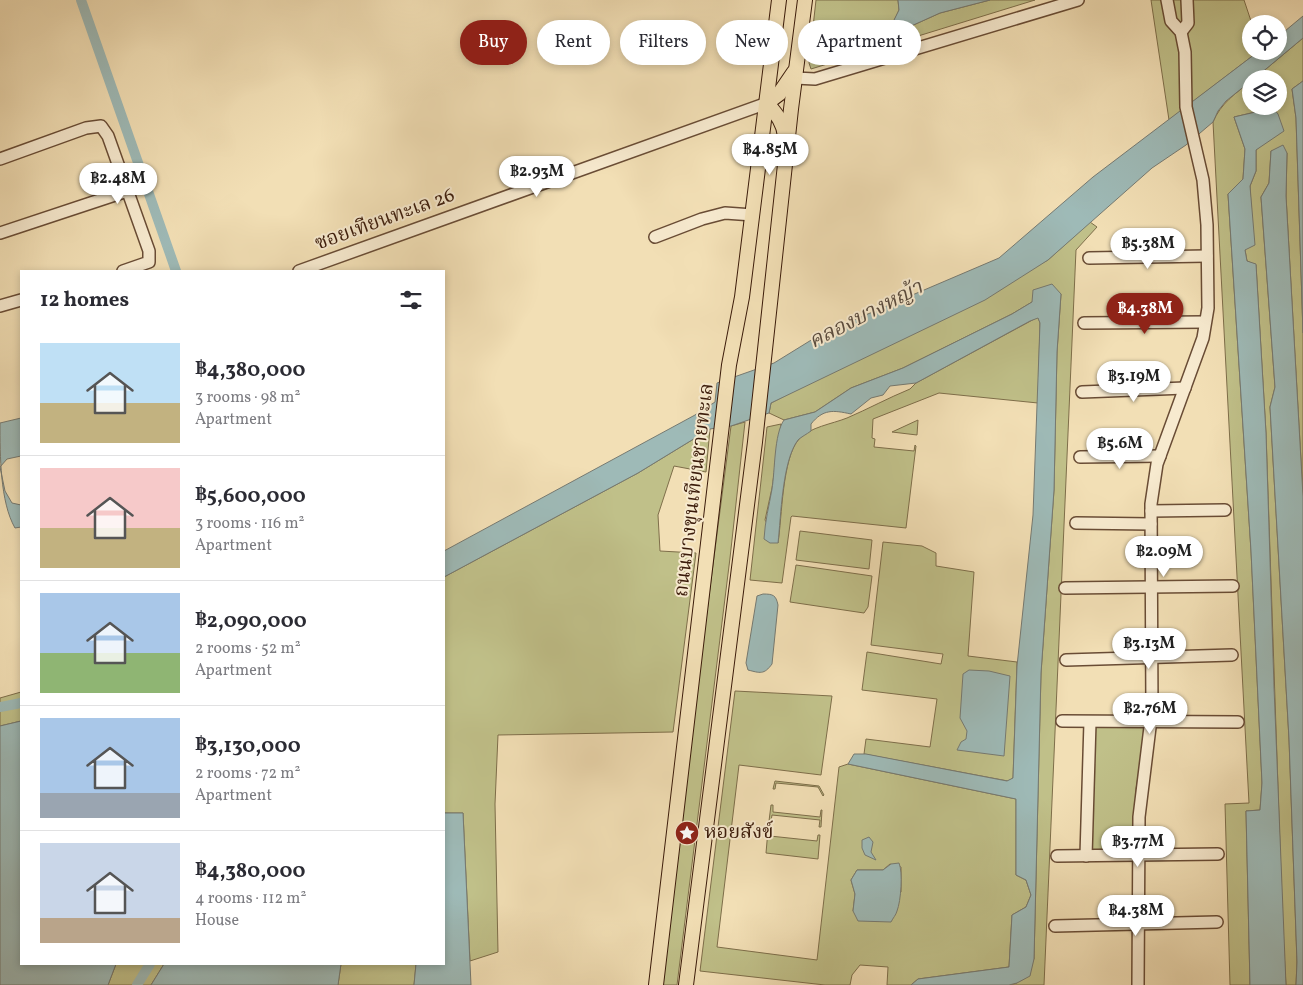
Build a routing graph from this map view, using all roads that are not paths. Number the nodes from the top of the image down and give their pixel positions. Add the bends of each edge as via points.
1 (779, 0) edge
2 (805, 0) edge
3 (1078, 0) edge
4 (1167, 0) edge
5 (1187, 0) edge
6 (1181, 32) junction
7 (796, 72) junction
8 (767, 102) junction
9 (787, 153) junction
10 (0, 159) edge
11 (127, 191) junction
12 (753, 215) junction
13 (0, 233) edge
14 (655, 237) dead end
15 (1208, 256) junction
16 (1089, 258) dead end
17 (126, 270) edge
18 (302, 270) edge
19 (20, 300) edge
20 (0, 306) edge
21 (1205, 322) junction
22 (1084, 323) dead end
23 (1185, 388) junction
24 (1082, 392) dead end
25 (1160, 456) junction
26 (1080, 458) dead end
27 (1225, 510) dead end
28 (1151, 511) junction
29 (1076, 523) dead end
30 (1151, 524) junction
31 (1233, 586) dead end
32 (1151, 587) junction
33 (1065, 588) dead end
34 (1232, 655) dead end
35 (1152, 657) junction
36 (1066, 660) dead end
37 (1062, 722) dead end
38 (1090, 722) junction
39 (1151, 722) junction
40 (1238, 722) dead end
41 (1218, 854) dead end
42 (1139, 855) junction
43 (1057, 856) dead end
44 (1086, 856) junction
45 (1217, 922) dead end
46 (1138, 924) junction
47 (1055, 926) dead end
48 (656, 985) edge
49 (686, 985) edge
50 (1138, 985) edge

1 - 8 main road, ถนนบางขุนเทียนชายทะเล
2 - 7 main road
3 - 7 street via 815,79
4 - 6 street via 1171,20
5 - 6 street via 1188,23
6 - 15 street via 1185,52 1186,107 1203,180
7 - 8 main road via 779,94
7 - 9 main road
8 - 9 main road via 783,126
8 - 12 main road, ถนนบางขุนเทียนชายทะเล
8 - 18 street, ซอยเทียนทะเล 26
9 - 49 main road via 755,442
10 - 11 street via 86,128 101,126 108,136
11 - 13 street
11 - 17 street via 150,258 149,262
12 - 14 street via 725,213
12 - 48 main road, ถนนบางขุนเทียนชายทะเล via 729,365
15 - 16 street
15 - 21 street
19 - 20 street
21 - 22 street
21 - 23 street via 1203,338
23 - 24 street
23 - 25 street
25 - 26 street
25 - 28 street
27 - 28 street
28 - 30 street
29 - 30 street
30 - 32 street
31 - 32 street
32 - 33 street
32 - 35 street
34 - 35 street
35 - 36 street
35 - 39 street
37 - 38 street
38 - 39 street
38 - 44 street
39 - 40 street
39 - 42 street via 1139,817
41 - 42 street
42 - 44 street
42 - 46 street
43 - 44 street
45 - 46 street
46 - 47 street
46 - 50 street

